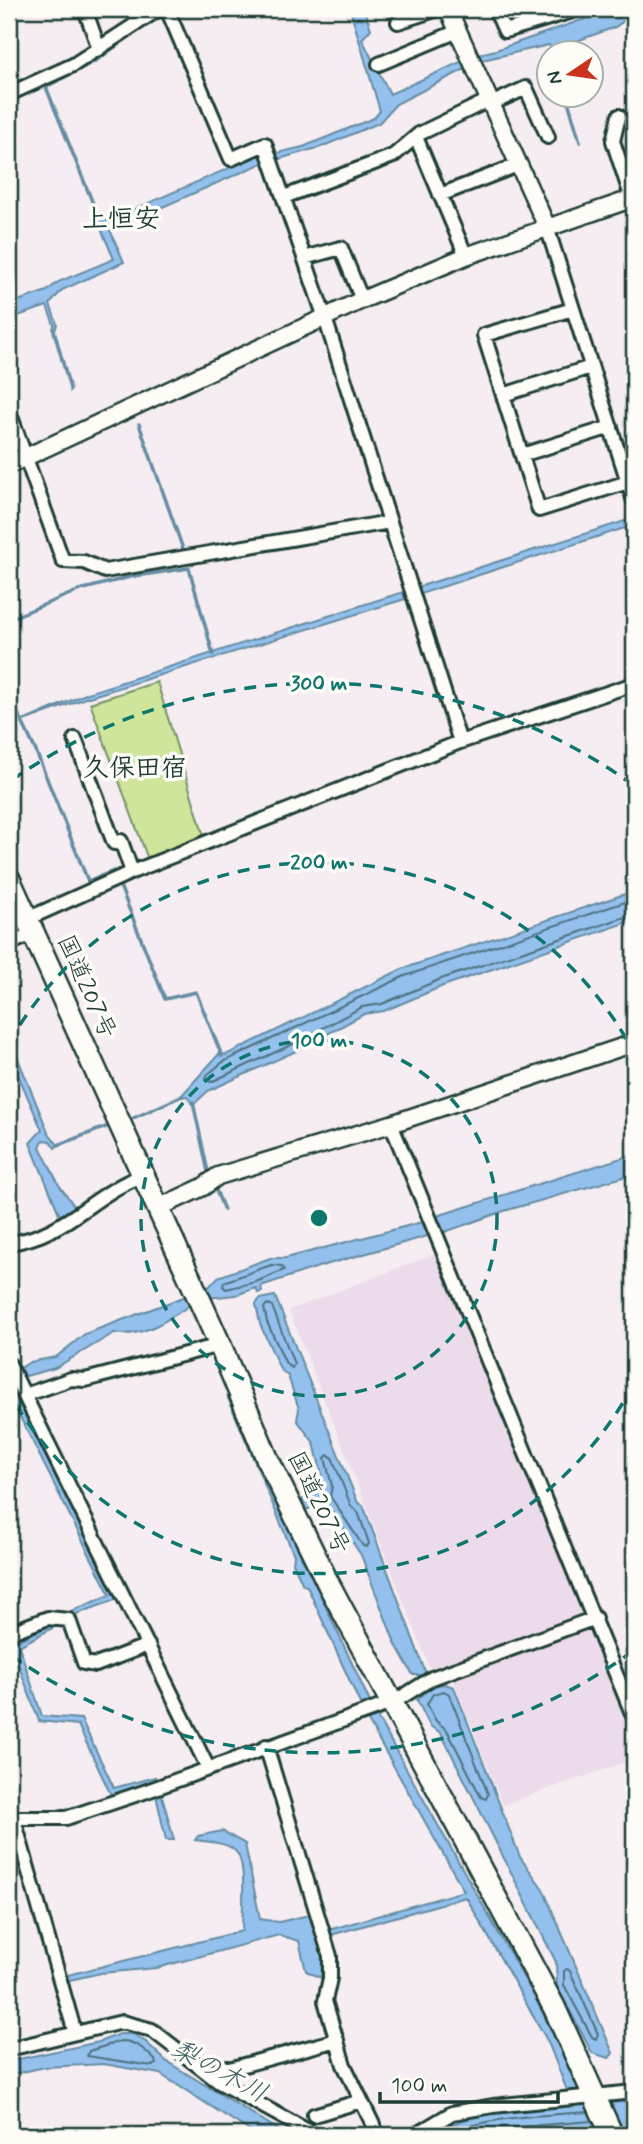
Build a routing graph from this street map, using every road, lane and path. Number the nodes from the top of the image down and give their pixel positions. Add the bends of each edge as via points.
1 (85, 9) edge
2 (159, 9) edge
3 (167, 9) edge
4 (438, 9) edge
5 (448, 9) edge
6 (495, 9) edge
7 (579, 9) edge
8 (560, 12) edge
9 (398, 22) dead end
10 (458, 31) junction
11 (99, 48) junction
12 (379, 64) dead end
13 (9, 94) edge
14 (490, 102) junction
15 (619, 116) dead end
16 (416, 137) junction
17 (548, 137) dead end
18 (518, 165) junction
19 (440, 195) junction
20 (284, 197) junction
21 (633, 198) edge
22 (547, 227) junction
23 (466, 256) junction
24 (304, 258) junction
25 (362, 300) junction
26 (573, 309) junction
27 (324, 318) junction
28 (592, 367) junction
29 (503, 395) junction
30 (9, 411) edge
31 (611, 427) junction
32 (522, 455) junction
33 (24, 458) junction
34 (9, 465) edge
35 (628, 482) junction
36 (634, 501) edge
37 (390, 522) junction
38 (634, 684) edge
39 (75, 739) dead end
40 (460, 742) junction
41 (132, 872) junction
42 (9, 879) edge
43 (30, 926) junction
44 (9, 944) edge
45 (634, 1043) edge
46 (391, 1124) junction
47 (142, 1176) junction
48 (156, 1209) junction
49 (9, 1243) edge
50 (220, 1345) junction
51 (16, 1378) edge
52 (594, 1618) junction
53 (9, 1633) edge
54 (148, 1645) junction
55 (386, 1704) junction
56 (634, 1718) edge
57 (266, 1746) junction
58 (208, 1768) junction
59 (13, 1818) edge
60 (75, 2033) junction
61 (337, 2040) junction
62 (9, 2049) edge
63 (220, 2066) dead end
64 (634, 2092) edge
65 (596, 2095) junction
66 (361, 2101) junction
67 (314, 2115) dead end
68 (299, 2132) edge
69 (315, 2135) edge
70 (377, 2135) edge
71 (415, 2135) edge
72 (612, 2135) edge

1 - 11 street
2 - 11 street
3 - 20 street via 231,159 265,144
4 - 9 street
5 - 10 street
6 - 8 street via 505,31
7 - 8 street
10 - 12 street
10 - 14 street
11 - 13 street
14 - 16 street
14 - 17 street via 526,88
14 - 18 street
15 - 21 street via 613,141
16 - 19 street
16 - 20 street via 393,156
18 - 19 street
18 - 22 street
19 - 23 street
20 - 24 street
21 - 22 street
22 - 23 street
22 - 26 street
23 - 25 street
24 - 25 street via 341,247
24 - 27 street
25 - 27 street
26 - 28 street
26 - 29 street via 484,335
27 - 33 street
27 - 37 street
28 - 29 street
28 - 31 street
29 - 32 street
30 - 33 street
31 - 32 street
31 - 35 street
32 - 35 street via 539,510
33 - 34 street
33 - 37 street via 63,561 84,562 106,572
35 - 36 street
37 - 40 street
38 - 40 street
39 - 41 street via 114,843 121,841
40 - 41 street
41 - 43 street
42 - 43 highway, 国道207号
43 - 44 street
43 - 47 highway, 国道207号
45 - 46 street
46 - 48 street via 218,1176
46 - 52 street
47 - 48 highway, 国道207号
47 - 49 street via 121,1184 62,1226
48 - 50 highway, 国道207号
50 - 51 street via 85,1380
50 - 55 highway, 国道207号 via 267,1458
51 - 54 street
52 - 55 street via 432,1678
52 - 56 street
53 - 54 street via 48,1618 69,1620 84,1663 96,1665
54 - 58 street
55 - 57 street
55 - 65 highway, 国道207号 via 554,2007
57 - 58 street
57 - 61 street via 330,1956 325,2001
58 - 59 street via 66,1818
59 - 60 street
60 - 62 street
60 - 68 street via 122,2022 152,2029 219,2082
61 - 63 street via 229,2069
61 - 66 street
64 - 65 street
65 - 71 street via 452,2113
65 - 72 highway, 国道207号
66 - 67 street
66 - 70 street
68 - 69 street

